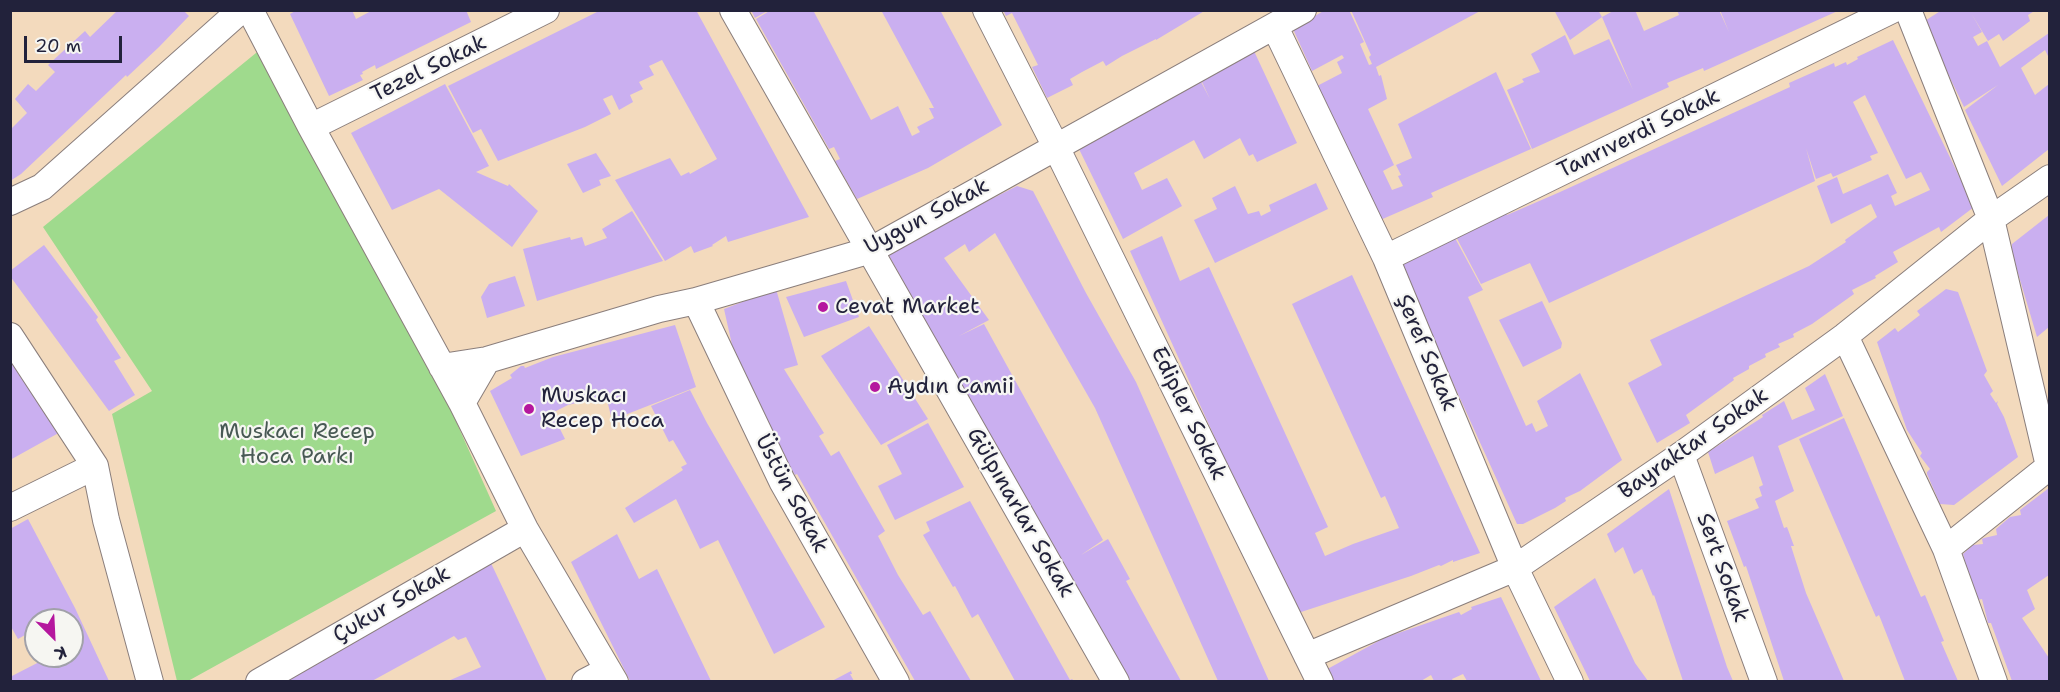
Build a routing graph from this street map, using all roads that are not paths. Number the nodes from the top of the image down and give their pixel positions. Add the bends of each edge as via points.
1 (241, 10) edge
2 (250, 10) edge
3 (546, 10) edge
4 (733, 10) edge
5 (986, 10) edge
6 (1303, 10) edge
7 (1892, 10) edge
8 (1908, 10) edge
9 (1275, 27) junction
10 (311, 127) junction
11 (1056, 147) junction
12 (2049, 177) edge
13 (10, 202) edge
14 (1992, 219) junction
15 (871, 250) junction
16 (1386, 258) junction
17 (696, 301) junction
18 (10, 336) edge
19 (1845, 336) junction
20 (487, 360) junction
21 (442, 367) junction
22 (462, 403) junction
23 (1681, 455) junction
24 (94, 466) junction
25 (2049, 466) edge
26 (10, 508) edge
27 (525, 529) junction
28 (1946, 549) junction
29 (1515, 568) junction
30 (1307, 656) junction
31 (611, 676) edge
32 (150, 681) edge
33 (259, 681) edge
34 (585, 681) edge
35 (896, 681) edge
36 (1116, 681) edge
37 (1320, 681) edge
38 (1570, 681) edge
39 (1764, 681) edge
40 (1994, 681) edge

1 - 13 street via 42,187
2 - 10 street
3 - 10 street, Tezel Sokak
4 - 15 street, Gülpınarlar Sokak
5 - 11 street, Edipler Sokak
6 - 9 street, Uygun Sokak
7 - 16 street, Tanrıverdi Sokak
8 - 14 street
9 - 11 street, Uygun Sokak
9 - 16 street, Şeref Sokak
10 - 21 street
11 - 15 street, Uygun Sokak
11 - 30 street, Edipler Sokak
12 - 14 street, Bayraktar Sokak
14 - 19 street, Bayraktar Sokak
14 - 25 street
15 - 17 street, Uygun Sokak
15 - 36 street, Gülpınarlar Sokak
16 - 29 street, Şeref Sokak
17 - 20 street, Uygun Sokak
17 - 35 street, Üstün Sokak via 782,481
18 - 24 street
19 - 23 street, Bayraktar Sokak
19 - 28 street
20 - 21 street, Uygun Sokak
20 - 22 street
21 - 22 street
22 - 27 street
23 - 29 street, Bayraktar Sokak
23 - 39 street, Sert Sokak
24 - 26 street
24 - 32 street
25 - 28 street
27 - 31 street
27 - 33 street, Çukur Sokak
28 - 40 street
29 - 30 street, Bayraktar Sokak
29 - 38 street, Şeref Sokak
30 - 37 street, Edipler Sokak
31 - 34 street

